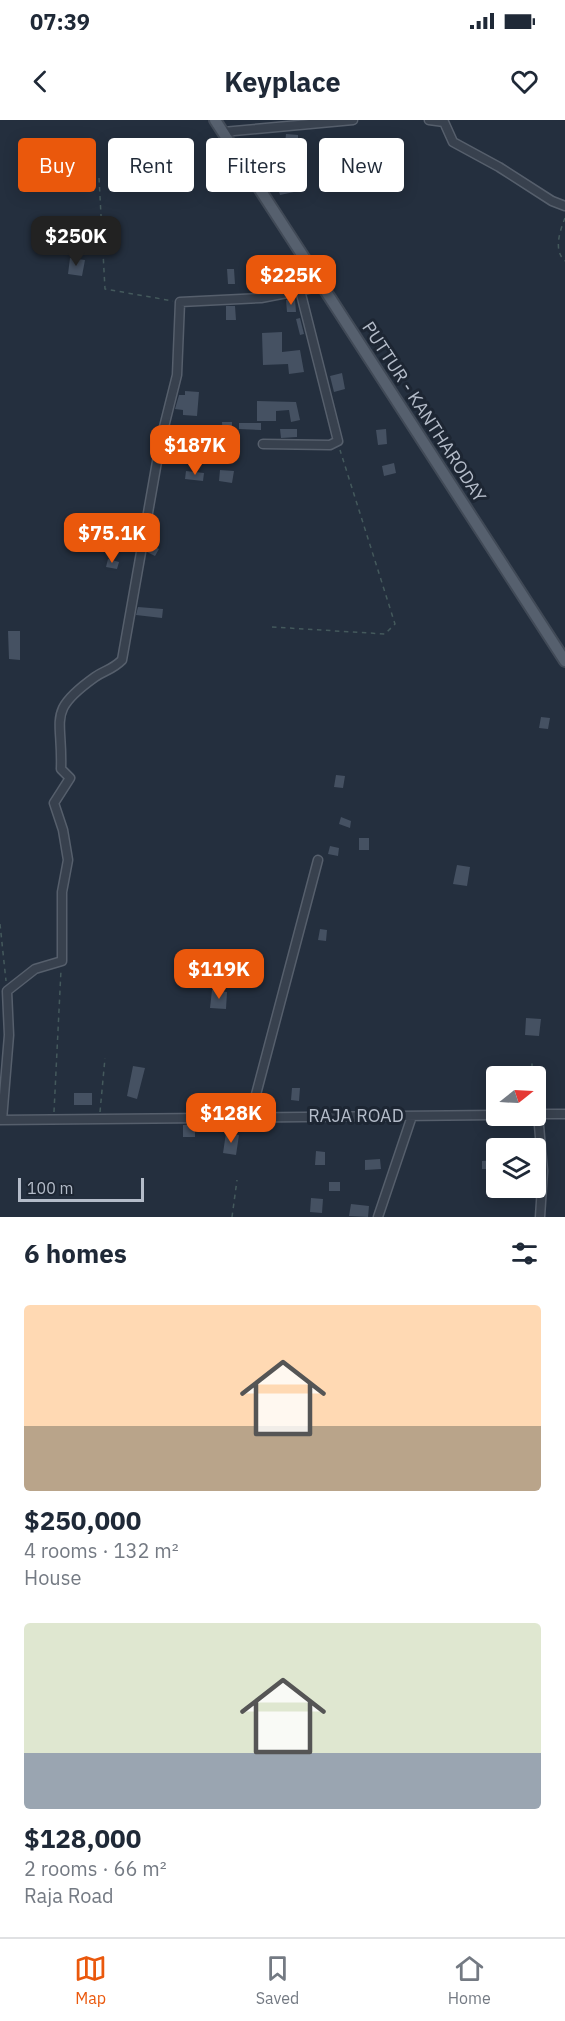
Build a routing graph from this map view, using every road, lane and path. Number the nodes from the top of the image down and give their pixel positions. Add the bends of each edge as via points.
1 (215, 120) edge
2 (353, 120) edge
3 (429, 120) edge
4 (224, 132) junction
5 (99, 178) dead end
6 (565, 206) edge
7 (565, 218) edge
8 (565, 261) edge
9 (323, 286) junction
10 (300, 290) junction
11 (180, 302) junction
12 (338, 441) junction
13 (263, 444) dead end
14 (272, 627) dead end
15 (565, 661) edge
16 (318, 860) dead end
17 (0, 924) edge
18 (62, 961) junction
19 (7, 991) junction
20 (105, 1058) dead end
21 (532, 1061) dead end
22 (532, 1066) edge
23 (546, 1114) edge
24 (565, 1114) edge
25 (486, 1115) edge
26 (253, 1116) junction
27 (412, 1116) junction
28 (100, 1118) junction
29 (53, 1119) junction
30 (1, 1120) edge
31 (538, 1126) edge
32 (237, 1180) dead end
33 (232, 1217) edge
34 (378, 1217) edge
35 (540, 1217) edge

1 - 4 main road, PUTTUR - KANTHARODAY
2 - 4 street
3 - 6 street via 444,122 453,142
4 - 9 main road, PUTTUR - KANTHARODAY
5 - 11 path via 105,289
7 - 8 path via 558,244
9 - 10 street
9 - 15 main road, PUTTUR - KANTHARODAY
10 - 11 street via 261,298
10 - 12 street
11 - 18 street via 177,375 161,439 122,660 64,701 59,717 61,769 70,778 54,802 68,860 62,892
12 - 13 street via 330,445
12 - 14 path via 395,624 385,634
16 - 26 street
17 - 19 path
18 - 19 street via 34,969
18 - 29 path
19 - 30 street via 9,1035
20 - 28 path
21 - 22 path
23 - 24 street
25 - 27 street, RAJA ROAD
26 - 27 street, RAJA ROAD
26 - 28 street, RAJA ROAD
27 - 34 street
28 - 29 street, RAJA ROAD
29 - 30 street, RAJA ROAD
31 - 35 street via 543,1171
32 - 33 path

